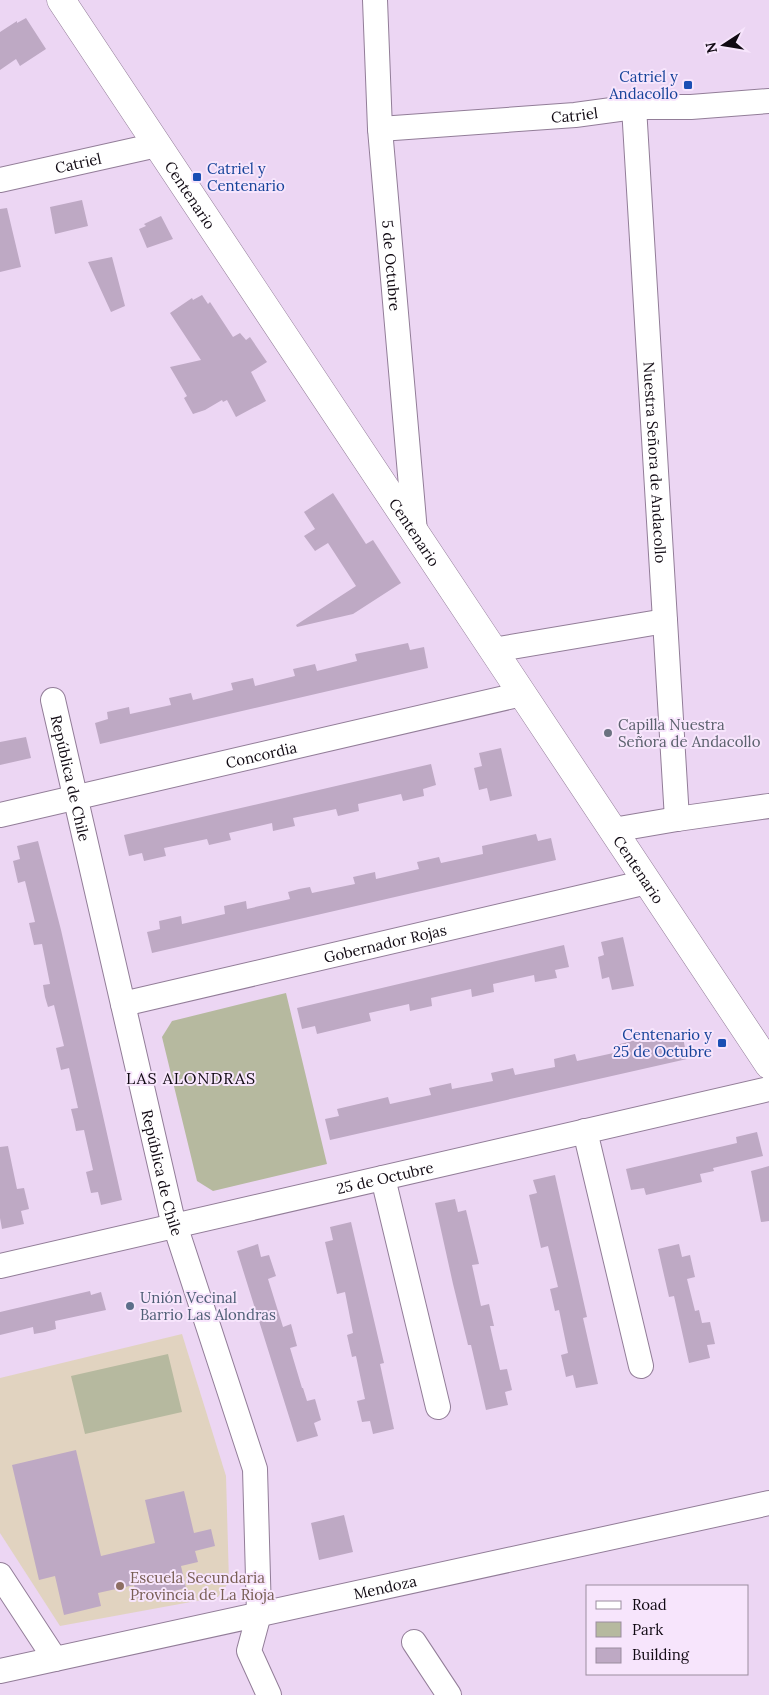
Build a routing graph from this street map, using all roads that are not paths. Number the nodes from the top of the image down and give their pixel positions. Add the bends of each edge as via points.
1 (61, 0) edge
2 (375, 0) edge
3 (769, 101) edge
4 (634, 107) junction
5 (380, 129) junction
6 (157, 146) junction
7 (0, 180) edge
8 (414, 532) junction
9 (665, 621) junction
10 (493, 650) junction
11 (522, 694) junction
12 (53, 700) dead end
13 (76, 797) junction
14 (769, 806) edge
15 (0, 814) edge
16 (677, 819) junction
17 (613, 830) junction
18 (647, 882) junction
19 (123, 1004) junction
20 (769, 1065) edge
21 (769, 1089) edge
22 (585, 1132) junction
23 (383, 1178) junction
24 (175, 1226) junction
25 (0, 1266) edge
26 (641, 1366) dead end
27 (438, 1407) dead end
28 (769, 1503) edge
29 (0, 1575) edge
30 (258, 1614) junction
31 (414, 1642) dead end
32 (55, 1659) junction
33 (0, 1671) edge
34 (269, 1695) edge
35 (448, 1695) edge

1 - 6 main road, Centenario
2 - 5 street, 5 de Octubre
3 - 4 street, Catriel
4 - 5 street, Catriel via 575,115
4 - 9 street, Nuestra Señora de Andacollo
5 - 8 street, 5 de Octubre
6 - 7 street, Catriel
6 - 8 main road, Centenario
8 - 10 main road, Centenario
9 - 10 street
9 - 16 street, Nuestra Señora de Andacollo
10 - 11 main road, Centenario
11 - 13 street, Concordia
11 - 17 main road, Centenario
12 - 13 street, República de Chile
13 - 15 street, Concordia
13 - 19 street, República de Chile
14 - 16 street
16 - 17 street
17 - 18 main road, Centenario
18 - 19 street, Gobernador Rojas
18 - 20 main road, Centenario
19 - 24 street, República de Chile
21 - 22 street, 25 de Octubre
22 - 23 street, 25 de Octubre
22 - 26 street
23 - 24 street, 25 de Octubre
23 - 27 street
24 - 25 street, 25 de Octubre
24 - 30 street, República de Chile via 255,1469
28 - 30 street, Mendoza
29 - 32 street
30 - 32 street, Mendoza
30 - 34 street, República de Chile via 249,1651
31 - 35 street
32 - 33 street, Mendoza

